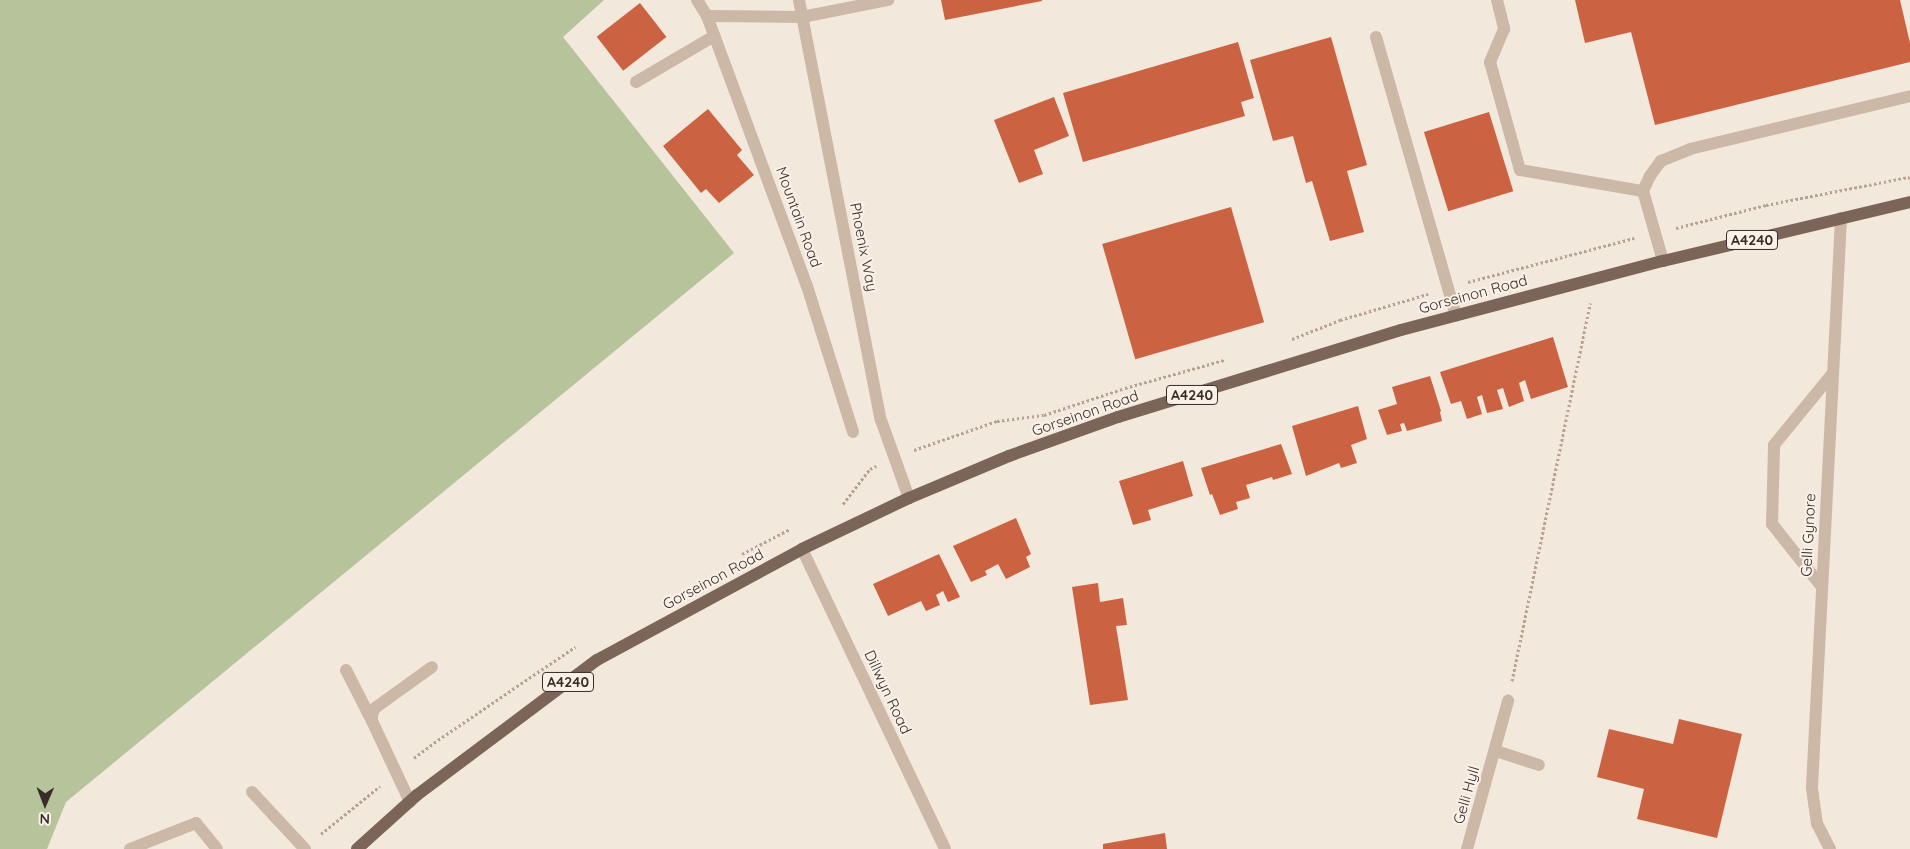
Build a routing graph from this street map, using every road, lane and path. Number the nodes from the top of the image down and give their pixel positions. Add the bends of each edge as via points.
1 (697, 0) edge
2 (799, 0) edge
3 (888, 0) edge
4 (1496, 0) edge
5 (707, 16) junction
6 (802, 17) junction
7 (714, 36) junction
8 (1376, 36) dead end
9 (636, 82) dead end
10 (1910, 96) edge
11 (1643, 192) junction
12 (1910, 202) edge
13 (1841, 218) junction
14 (1663, 261) junction
15 (1595, 279) junction
16 (1456, 316) junction
17 (1833, 373) junction
18 (853, 432) dead end
19 (909, 498) junction
20 (802, 549) junction
21 (1822, 587) junction
22 (432, 667) dead end
23 (346, 670) dead end
24 (1508, 701) joint
25 (372, 721) junction
26 (1496, 751) junction
27 (1539, 765) dead end
28 (252, 792) dead end
29 (410, 802) junction
30 (130, 849) edge
31 (218, 849) edge
32 (306, 849) edge
33 (357, 849) edge
34 (945, 849) edge
35 (1468, 849) edge
36 (1830, 849) edge

1 - 5 street, Mountain Road
2 - 6 street, Phoenix Way
3 - 6 street
4 - 11 street via 1504,29 1490,62 1520,170
5 - 6 street
5 - 7 street, Mountain Road
6 - 19 street, Phoenix Way via 881,420
7 - 9 street
7 - 18 street, Mountain Road via 807,286
8 - 16 street
10 - 11 street via 1680,152 1662,161
11 - 14 street
12 - 13 main road, Gorseinon Road / A4240
13 - 14 main road, Gorseinon Road / A4240
13 - 17 street, Gelli Gynore
14 - 15 main road, Gorseinon Road / A4240
15 - 16 main road, Gorseinon Road / A4240
15 - 24 path
16 - 19 main road, Gorseinon Road / A4240 via 1118,417 1009,456
17 - 21 street, Gelli Gynore
17 - 21 street via 1774,446 1772,524
19 - 20 main road, Gorseinon Road / A4240
20 - 29 main road, Gorseinon Road / A4240 via 597,660
20 - 34 street, Dillwyn Road
21 - 36 street, Gelli Gynore via 1812,786 1817,824
22 - 25 street via 375,708
23 - 25 street
24 - 26 street, Gelli Hyll
25 - 29 street
26 - 27 street
26 - 35 street, Gelli Hyll
28 - 32 street
29 - 33 main road, Gorseinon Road / A4240
30 - 31 street via 196,824

